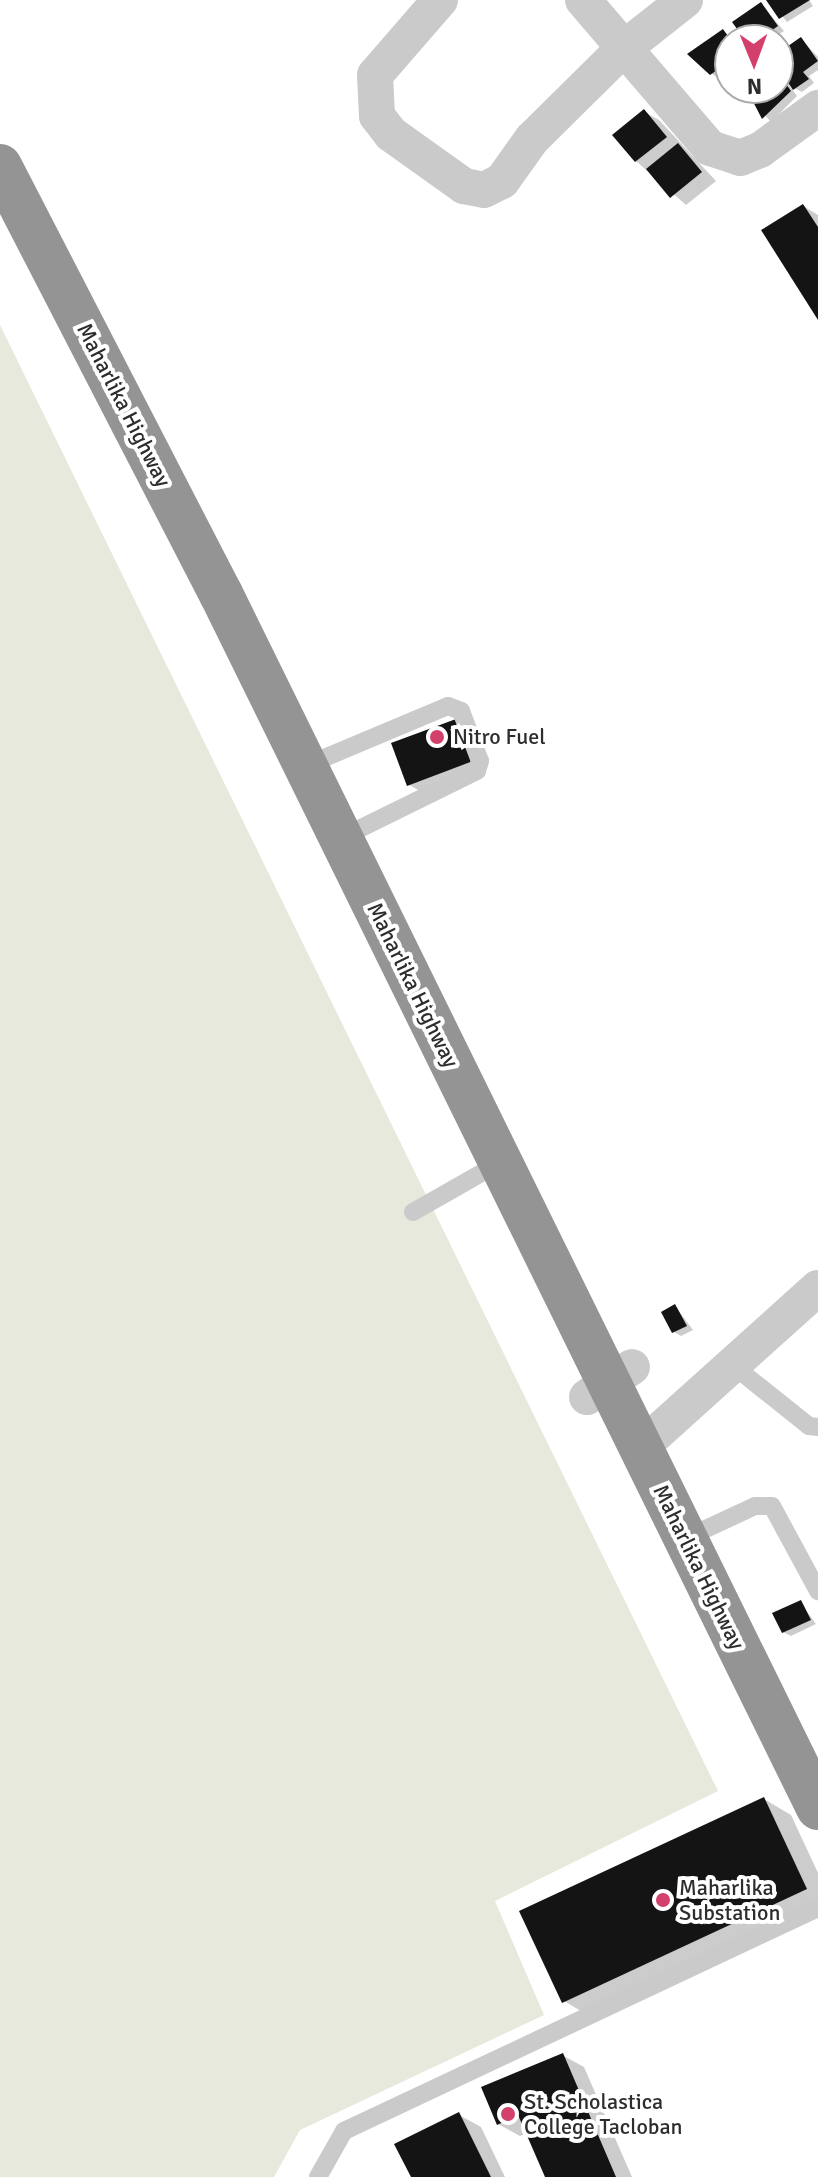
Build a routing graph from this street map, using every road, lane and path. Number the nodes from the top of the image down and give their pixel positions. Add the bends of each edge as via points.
1 (440, 0) edge
2 (583, 0) edge
3 (685, 0) edge
4 (623, 49) junction
5 (818, 108) edge
6 (0, 166) edge
7 (305, 766) junction
8 (341, 838) junction
9 (499, 1163) junction
10 (413, 1212) dead end
11 (818, 1288) edge
12 (730, 1363) junction
13 (818, 1427) edge
14 (640, 1448) junction
15 (684, 1539) junction
16 (818, 1591) edge
17 (818, 1808) edge
18 (818, 1908) edge
19 (318, 2177) edge

1 - 4 street via 375,75 373,97 377,116 391,134 464,186 484,190 502,181 532,139
2 - 4 street
3 - 4 street
4 - 5 street via 710,148 740,158 760,150
6 - 7 highway, Maharlika Highway
7 - 8 highway, Maharlika Highway
7 - 8 lane via 448,706 461,711 480,761 477,771
8 - 9 highway, Maharlika Highway
9 - 10 lane
9 - 14 highway, Maharlika Highway
11 - 12 street
12 - 13 lane via 809,1426
12 - 14 street
14 - 15 highway, Maharlika Highway
15 - 16 lane via 755,1506 772,1506
15 - 17 highway, Maharlika Highway
18 - 19 lane via 344,2131

